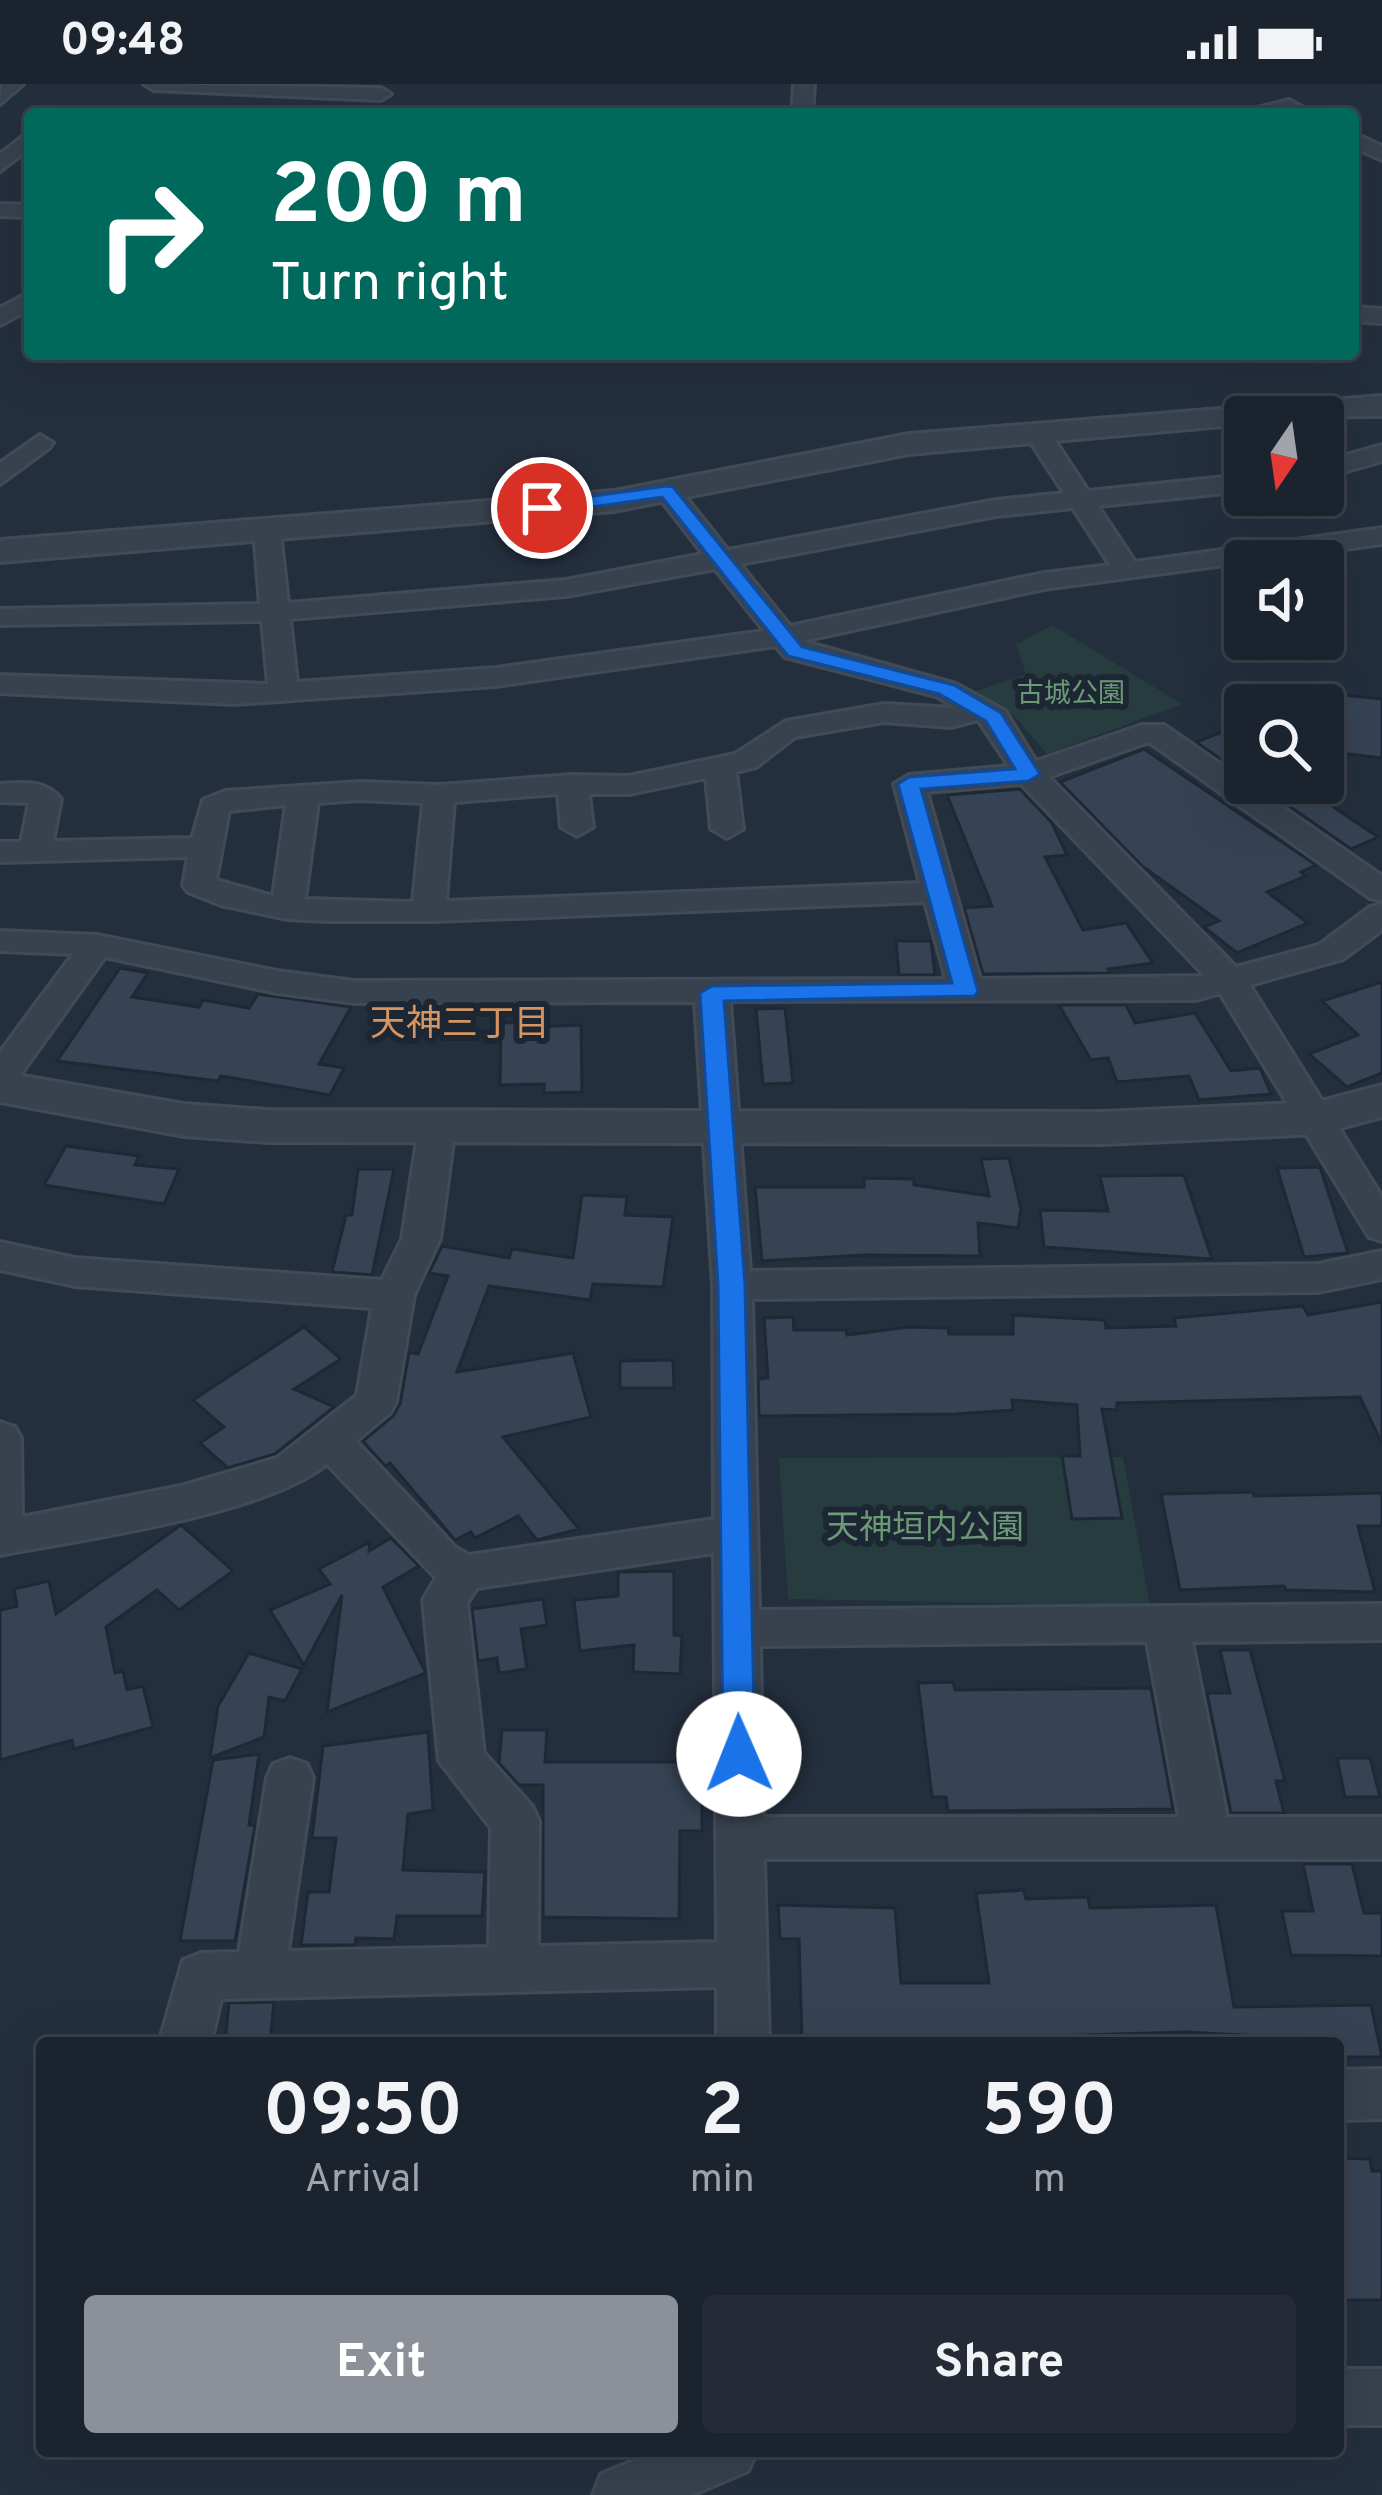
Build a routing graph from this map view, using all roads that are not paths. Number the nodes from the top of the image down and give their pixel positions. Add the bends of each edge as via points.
1 (13, 84) edge
2 (154, 84) edge
3 (387, 89) edge
4 (0, 98) edge
5 (363, 108) edge
6 (24, 130) edge
7 (0, 165) edge
8 (1382, 406) edge
9 (1037, 432) junction
10 (40, 443) dead end
11 (1382, 453) edge
12 (1344, 464) edge
13 (0, 476) edge
14 (1224, 484) edge
15 (667, 491) junction
16 (1084, 499) junction
17 (267, 532) junction
18 (1382, 536) edge
19 (0, 551) edge
20 (721, 559) junction
21 (1126, 569) junction
22 (277, 612) junction
23 (0, 617) edge
24 (782, 637) junction
25 (0, 684) edge
26 (283, 692) junction
27 (984, 710) junction
28 (720, 766) junction
29 (1029, 774) junction
30 (572, 784) junction
31 (0, 793) edge
32 (439, 794) junction
33 (303, 796) junction
34 (577, 827) dead end
35 (727, 830) dead end
36 (206, 847) junction
37 (35, 850) junction
38 (0, 852) edge
39 (1382, 891) edge
40 (939, 892) junction
41 (287, 909) junction
42 (429, 910) junction
43 (1382, 914) edge
44 (0, 940) edge
45 (97, 945) junction
46 (1230, 981) junction
47 (966, 991) junction
48 (712, 993) junction
49 (0, 1077) edge
50 (0, 1087) edge
51 (1382, 1101) edge
52 (1318, 1118) junction
53 (437, 1127) junction
54 (721, 1128) junction
55 (1382, 1228) edge
56 (0, 1256) edge
57 (1382, 1265) edge
58 (731, 1285) junction
59 (394, 1295) junction
60 (0, 1438) edge
61 (329, 1439) junction
62 (735, 1534) junction
63 (0, 1538) edge
64 (464, 1573) junction
65 (1382, 1622) edge
66 (1166, 1624) junction
67 (737, 1628) junction
68 (290, 1778) dead end
69 (740, 1838) junction
70 (1207, 1838) junction
71 (1382, 1838) edge
72 (742, 1964) junction
73 (513, 1968) junction
74 (260, 1974) junction
75 (186, 2037) edge
76 (743, 2037) edge
77 (1382, 2094) edge
78 (1344, 2095) edge
79 (1344, 2397) edge
80 (1382, 2397) edge
81 (714, 2457) edge
82 (622, 2495) edge

1 - 4 street
2 - 3 street
3 - 5 street
6 - 7 street
8 - 9 street
9 - 15 street via 910,444
9 - 16 street
10 - 13 street
11 - 12 street
14 - 16 street
15 - 17 street
15 - 20 street
16 - 20 street
16 - 21 street
17 - 19 street
17 - 22 street
18 - 21 street
20 - 22 street via 566,588
20 - 24 street
21 - 24 street
22 - 23 street
22 - 26 street
24 - 26 street via 496,677
24 - 27 street via 795,651 946,690
25 - 26 street
27 - 28 street via 951,718 884,713 786,730 745,761
27 - 29 street
28 - 30 street via 629,785
28 - 35 street
29 - 39 street via 1153,731
29 - 40 street via 909,784
29 - 46 street
30 - 32 street
30 - 34 street
31 - 37 street via 45,799
32 - 33 street
32 - 42 street
33 - 36 street via 225,800 214,807
33 - 41 street
36 - 37 street
36 - 41 street via 200,885
37 - 38 street
40 - 42 street
40 - 47 street
41 - 42 street
43 - 46 street via 1330,952
44 - 45 street
45 - 48 street via 355,992
45 - 49 street
46 - 47 street via 1196,989
46 - 52 street
47 - 48 street
48 - 54 street
50 - 53 street via 184,1120
51 - 52 street
52 - 54 street
52 - 55 street
53 - 54 street
53 - 59 street via 421,1239
54 - 58 street
56 - 59 street via 75,1272
57 - 58 street via 1318,1278
58 - 62 street
59 - 61 street via 376,1402
60 - 63 street
61 - 63 street via 291,1470 181,1503
61 - 64 street via 440,1559
62 - 64 street
62 - 67 street
64 - 73 street via 445,1600 462,1761 515,1821
65 - 66 street
66 - 67 street
66 - 70 street
67 - 69 street
68 - 74 street
69 - 70 street
69 - 72 street
70 - 71 street
72 - 73 street
72 - 76 street
73 - 74 street
74 - 75 street via 201,1976
77 - 78 street
79 - 80 street
81 - 82 street

